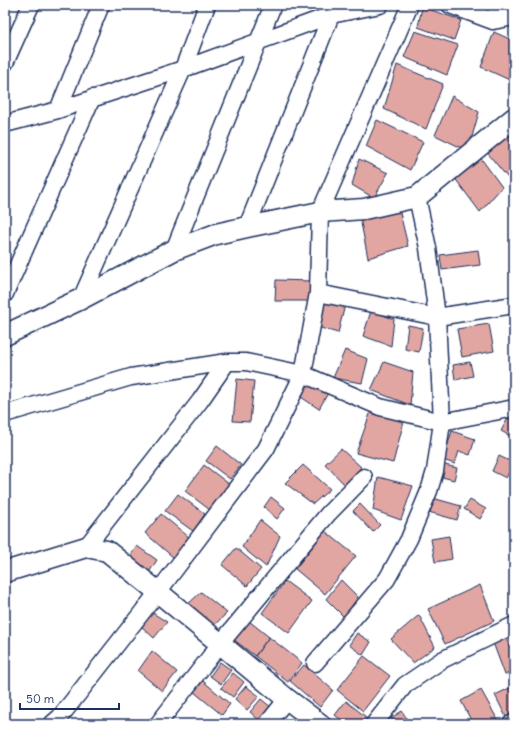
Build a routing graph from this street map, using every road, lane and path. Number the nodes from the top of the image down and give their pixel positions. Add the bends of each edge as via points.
1 (31, 5) edge
2 (101, 5) edge
3 (207, 5) edge
4 (273, 5) edge
5 (380, 5) edge
6 (410, 5) edge
7 (450, 5) edge
8 (499, 5) edge
9 (333, 10) edge
10 (514, 17) edge
11 (493, 21) junction
12 (258, 41) junction
13 (5, 63) edge
14 (183, 69) junction
15 (92, 98) junction
16 (58, 110) junction
17 (514, 118) edge
18 (5, 124) edge
19 (417, 197) junction
20 (320, 212) junction
21 (247, 227) junction
22 (174, 250) junction
23 (318, 293) junction
24 (5, 294) edge
25 (81, 299) junction
26 (514, 305) edge
27 (438, 317) junction
28 (5, 335) edge
29 (227, 362) junction
30 (303, 374) junction
31 (514, 408) edge
32 (5, 414) edge
33 (442, 422) junction
34 (364, 477) dead end
35 (86, 547) junction
36 (5, 572) edge
37 (158, 592) junction
38 (514, 625) edge
39 (220, 644) junction
40 (315, 663) dead end
41 (287, 699) junction
42 (514, 722) edge
43 (52, 724) edge
44 (158, 724) edge
45 (267, 724) edge
46 (320, 724) edge
47 (374, 724) edge
48 (511, 724) edge

1 - 13 street
2 - 16 street
3 - 14 street
4 - 12 street
5 - 9 street
6 - 20 street
7 - 11 street
8 - 11 street
9 - 12 street
9 - 21 street
10 - 11 street
12 - 14 street
12 - 22 street
14 - 15 street
14 - 25 street
15 - 16 street
15 - 24 street
16 - 18 street
17 - 19 street
19 - 20 street via 364,209
19 - 27 street via 428,248
20 - 21 street
20 - 23 street
21 - 22 street via 216,234
22 - 25 street
23 - 27 street
23 - 30 street
25 - 28 street
26 - 27 street
27 - 33 street
29 - 30 street via 246,362
29 - 32 street via 131,377
29 - 35 street via 200,401
30 - 33 street via 380,407
30 - 37 street via 266,449
31 - 33 street
33 - 40 street via 435,471 409,539 387,579
34 - 39 street via 328,514
35 - 36 street
35 - 37 street via 107,551
37 - 39 street
37 - 43 street
38 - 47 street via 442,660 405,685
39 - 41 street
39 - 44 street
41 - 45 street
41 - 46 street
42 - 48 street

